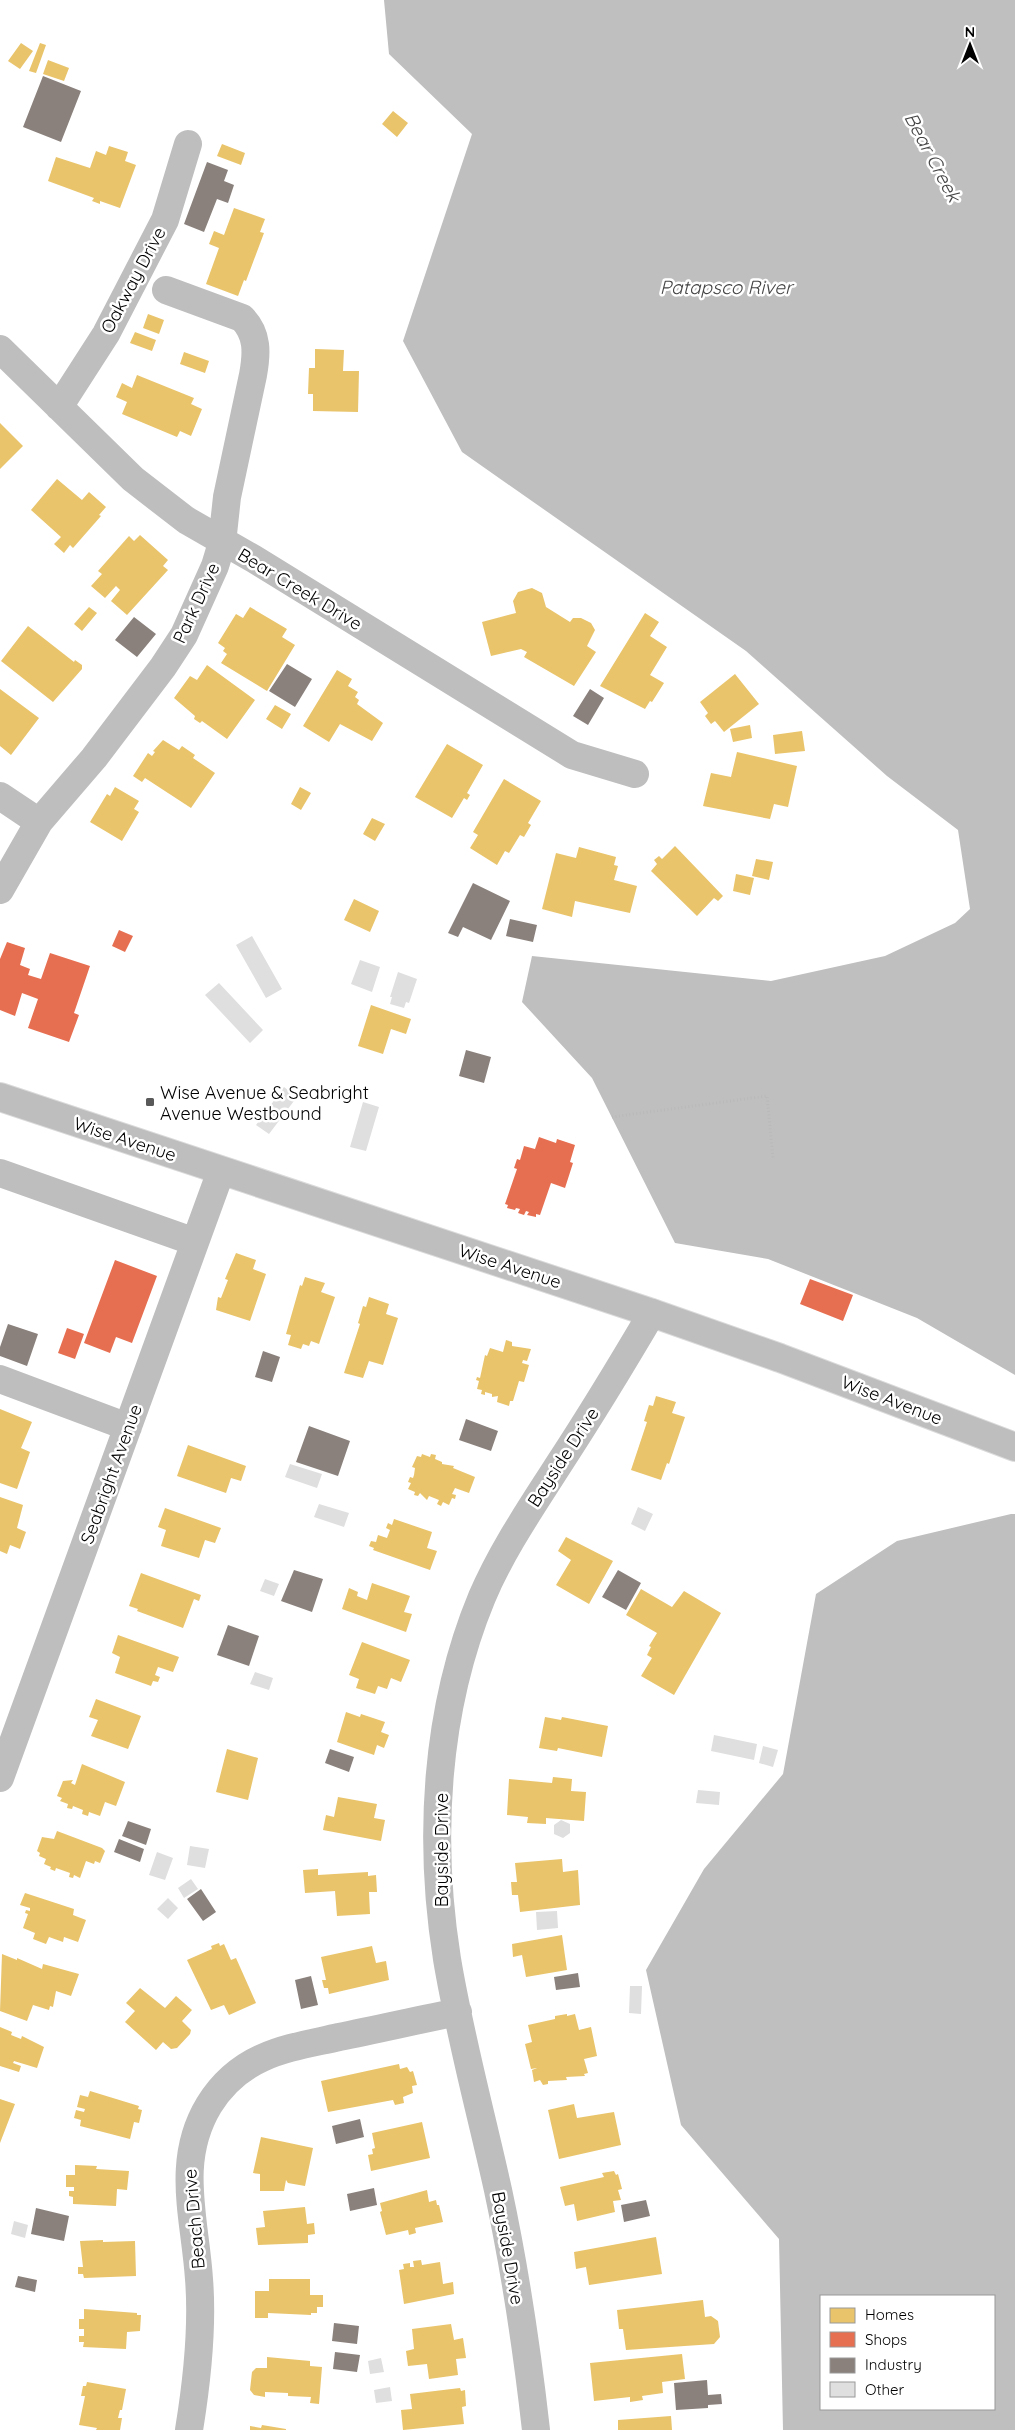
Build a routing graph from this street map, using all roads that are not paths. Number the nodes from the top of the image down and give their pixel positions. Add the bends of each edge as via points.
1 (188, 144) dead end
2 (166, 290) dead end
3 (0, 349) edge
4 (59, 407) junction
5 (222, 543) junction
6 (635, 774) dead end
7 (0, 796) edge
8 (39, 822) junction
9 (0, 890) edge
10 (0, 1098) edge
11 (221, 1171) junction
12 (0, 1173) edge
13 (195, 1242) junction
14 (652, 1313) junction
15 (0, 1379) edge
16 (128, 1427) junction
17 (1003, 1442) edge
18 (0, 1778) edge
19 (458, 2012) junction
20 (189, 2430) edge
21 (536, 2430) edge

1 - 4 street, Oakway Drive via 164,220 106,334
2 - 5 street, Park Drive via 242,318 250,326 255,339 256,358 227,497
3 - 4 street, Bear Creek Drive
4 - 5 street, Bear Creek Drive via 133,478 186,520
5 - 6 street, Bear Creek Drive via 254,559 572,756
5 - 8 street, Park Drive via 184,635 163,668 94,758
7 - 8 street
8 - 9 street, Park Drive
10 - 11 street, Wise Avenue
11 - 13 street, Seabright Avenue
11 - 14 street, Wise Avenue
12 - 13 street
13 - 16 street, Seabright Avenue
14 - 17 street, Wise Avenue
14 - 19 street, Bayside Drive via 495,1568 480,1601 460,1666 447,1725 437,1834 442,1920
15 - 16 street
16 - 18 street, Seabright Avenue
19 - 20 street, Beach Drive via 282,2051 243,2069 225,2083 212,2100 194,2136 188,2178 199,2290 198,2361
19 - 21 street, Bayside Drive via 498,2194 529,2366

